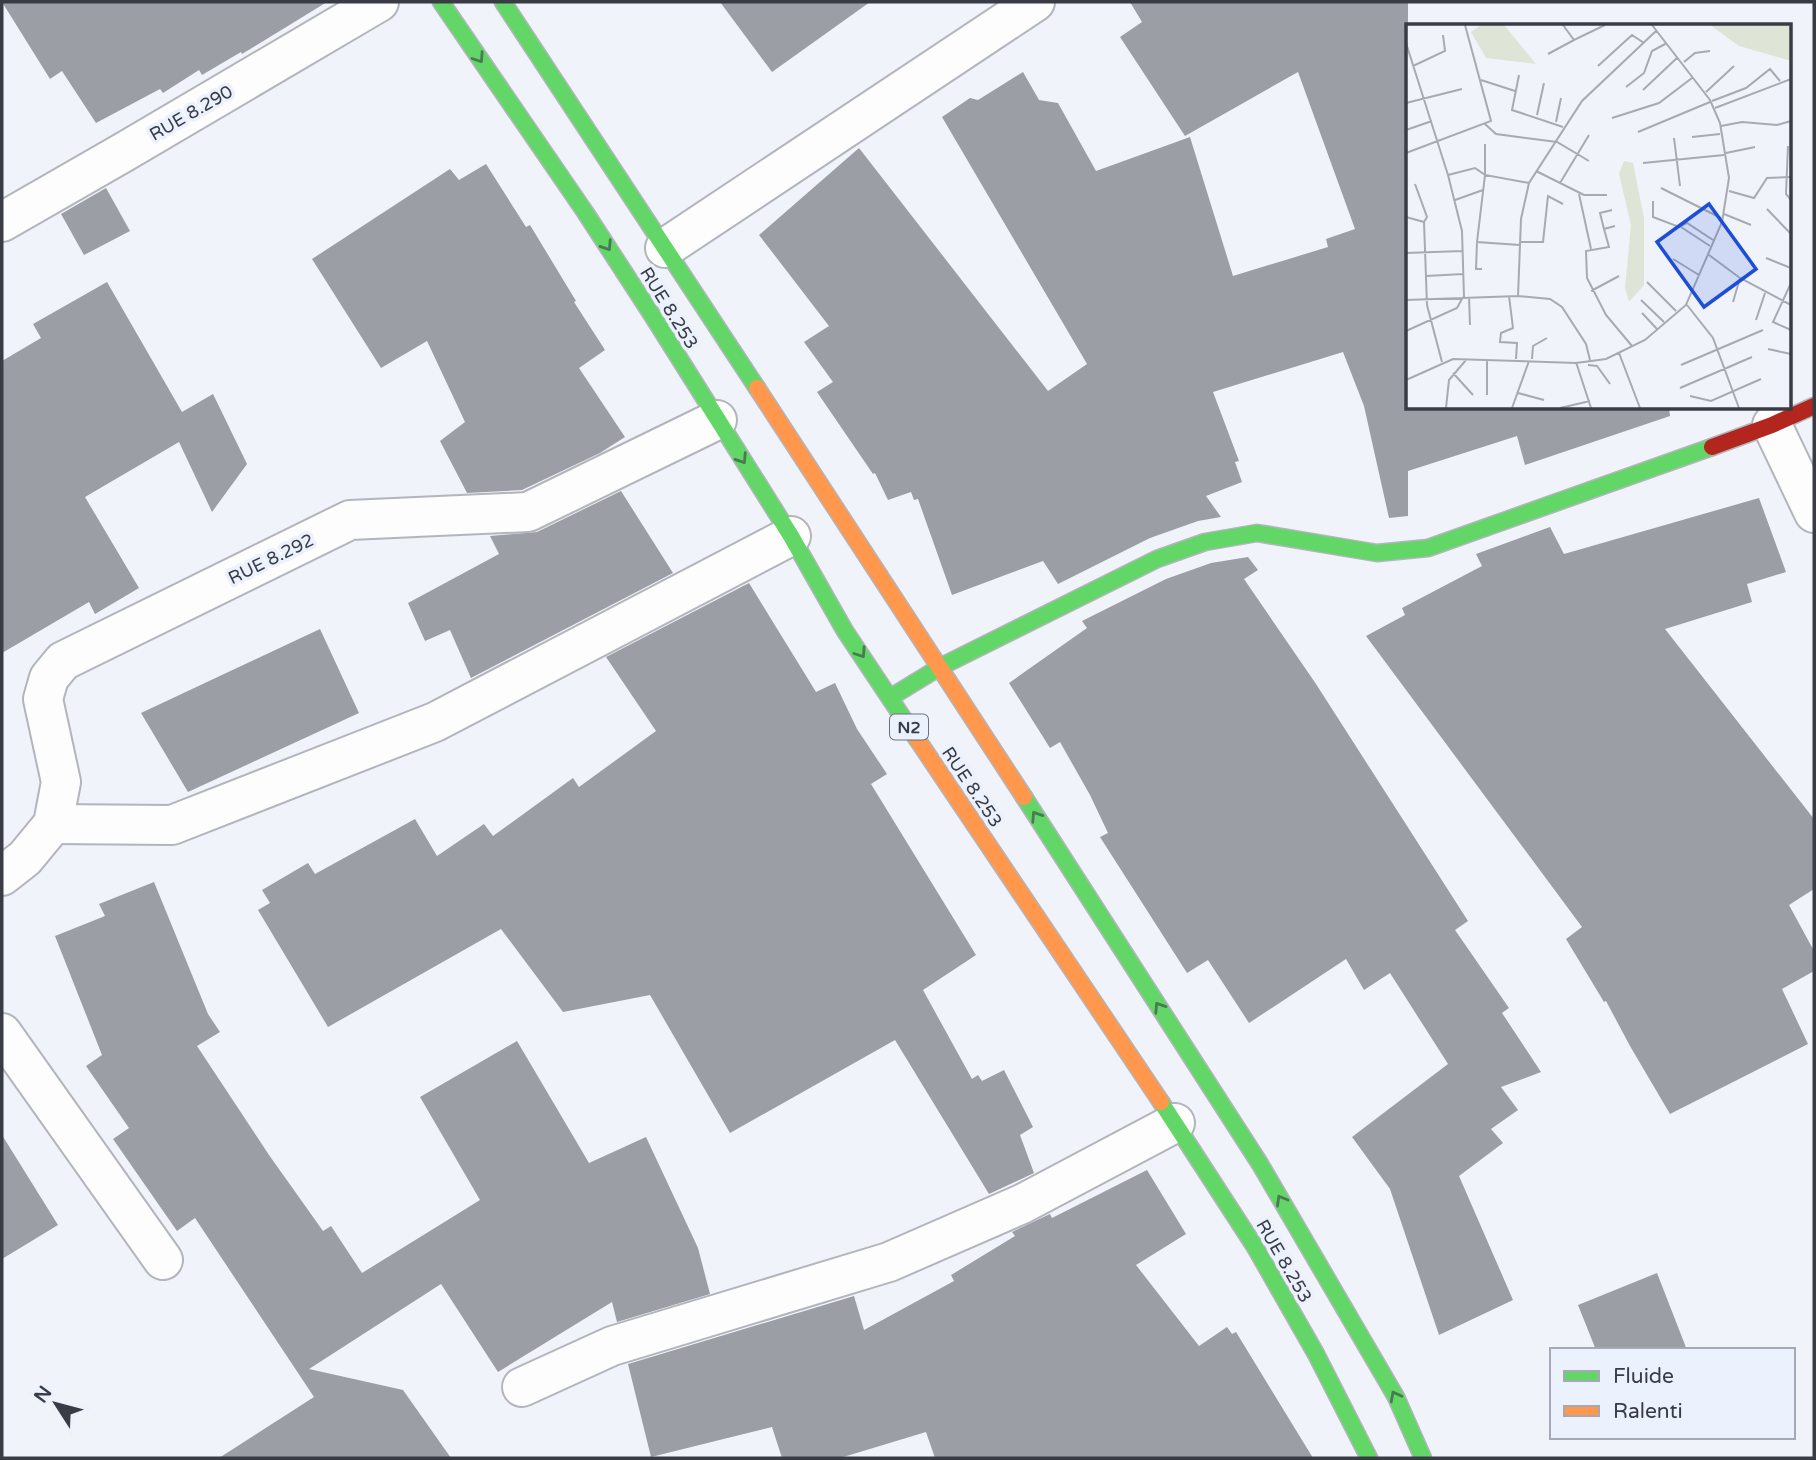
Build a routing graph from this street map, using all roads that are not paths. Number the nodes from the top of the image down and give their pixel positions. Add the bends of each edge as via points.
1 (379, 2) edge
2 (441, 2) edge
3 (503, 2) edge
4 (1035, 2) edge
5 (2, 222) edge
6 (665, 248) junction
7 (1814, 406) edge
8 (717, 420) junction
9 (1772, 425) junction
10 (1814, 513) edge
11 (791, 536) junction
12 (940, 667) junction
13 (891, 697) junction
14 (53, 824) junction
15 (2, 876) edge
16 (2, 1033) edge
17 (1175, 1123) junction
18 (163, 1260) dead end
19 (522, 1387) dead end
20 (1369, 1458) edge
21 (1423, 1458) edge

1 - 5 street, RUE 8.290
2 -> 8 main road, RUE 8.253 / N2 via 585,212
3 - 6 main road, RUE 8.253
4 - 6 street
6 - 12 main road, RUE 8.253
7 - 9 main road
8 -> 11 main road, RUE 8.253 / N2
8 - 14 street, RUE 8.292 via 528,512 350,520 63,661 49,678 43,698 61,782
9 - 10 street
9 - 12 main road via 1428,548 1377,553 1258,533 1205,542 1157,559
11 -> 13 main road, RUE 8.253 / N2 via 845,631
11 - 14 street via 435,722 172,825
12 - 13 main road
21 -> 12 main road, RUE 8.253 via 1396,1397 1260,1164
13 - 17 main road, RUE 8.253 / N2
14 - 15 street, RUE 8.292 via 25,858
16 - 18 street
17 - 19 street via 1022,1204 889,1262 612,1346
17 - 20 main road, RUE 8.253 / N2 via 1255,1247

